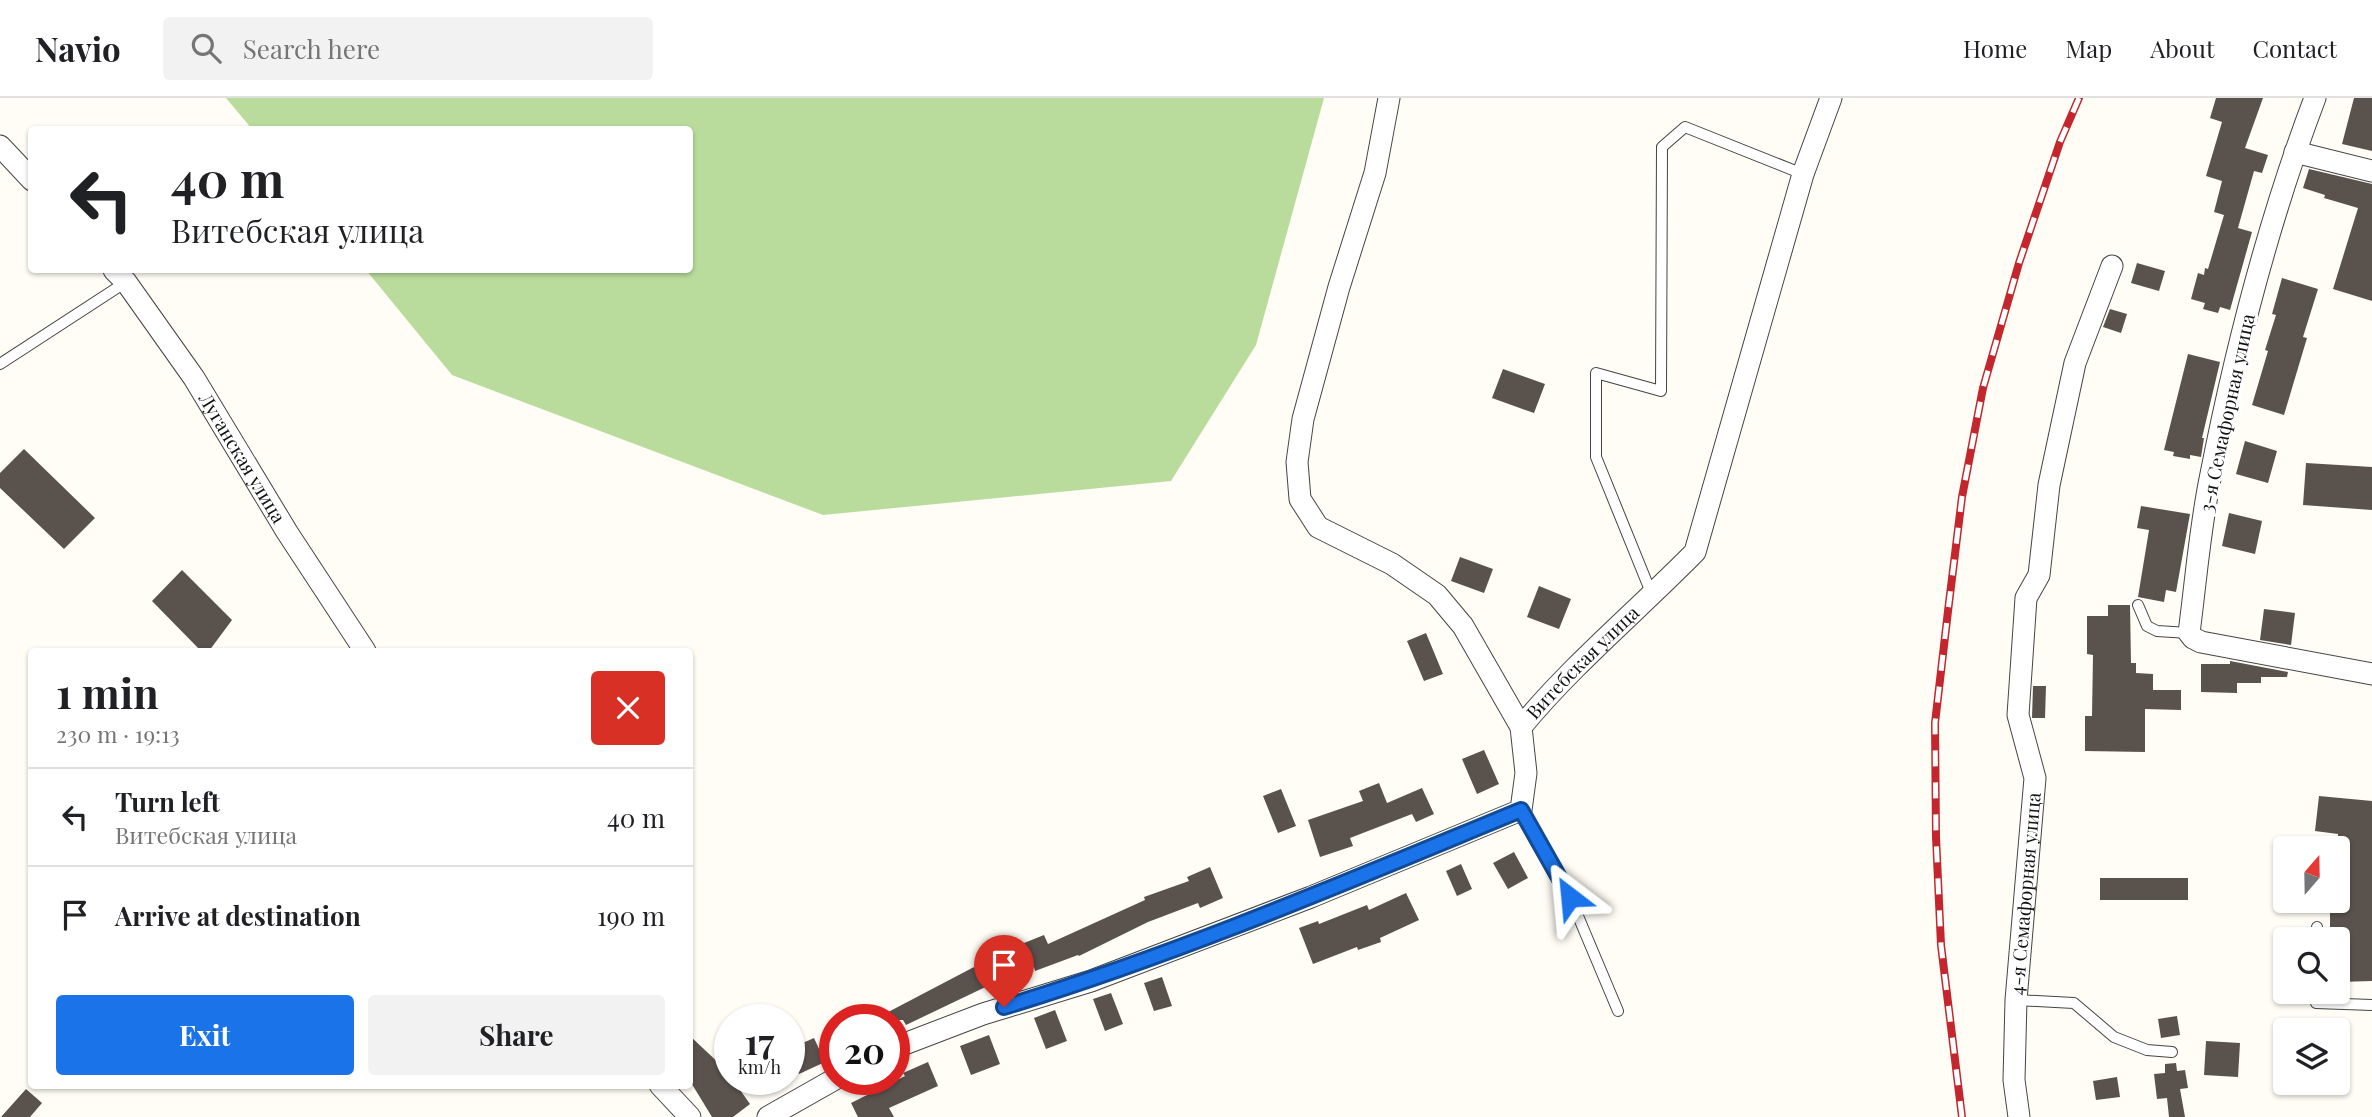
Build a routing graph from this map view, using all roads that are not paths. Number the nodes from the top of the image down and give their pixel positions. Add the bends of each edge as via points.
1 (1389, 98) edge
2 (1831, 98) edge
3 (2315, 98) edge
4 (0, 146) edge
5 (2295, 152) junction
6 (2372, 171) edge
7 (1803, 174) junction
8 (28, 176) edge
9 (2112, 266) dead end
10 (120, 276) edge
11 (0, 364) edge
12 (1652, 595) junction
13 (2138, 605) dead end
14 (2189, 632) junction
15 (363, 648) edge
16 (2372, 674) edge
17 (1521, 727) junction
18 (1521, 810) junction
19 (2016, 1000) junction
20 (2344, 1004) edge
21 (2372, 1005) edge
22 (1618, 1011) dead end
23 (910, 1042) edge
24 (2172, 1052) dead end
25 (819, 1088) edge
26 (664, 1089) edge
27 (690, 1117) edge
28 (768, 1117) edge
29 (2019, 1117) edge

1 - 17 street via 1376,173 1303,419 1297,462 1300,499 1318,527 1392,564 1437,596 1463,625
2 - 7 street, Витебская улица
3 - 5 street, 3-я Семафорная улица
4 - 8 street
5 - 6 street
5 - 14 street, 3-я Семафорная улица via 2253,292 2210,475
7 - 12 street, Витебская улица via 1695,552
7 - 12 lane via 1685,127 1662,147 1661,391 1596,373 1597,457
9 - 19 street, 4-я Семафорная улица via 2075,363 2049,485 2039,575 2026,598 2018,715 2035,778
10 - 11 lane
10 - 15 street, Луганская улица via 194,378
12 - 17 street, Витебская улица via 1552,689
13 - 14 lane via 2147,626 2157,631
14 - 16 street via 2201,642
17 - 18 street, Витебская улица via 1526,773
18 - 22 lane via 1570,897
18 - 23 street via 1091,981
19 - 24 lane via 2074,1003 2114,1037 2147,1050
19 - 29 street, 4-я Семафорная улица via 2014,1080
20 - 21 lane
25 - 28 street
26 - 27 street

